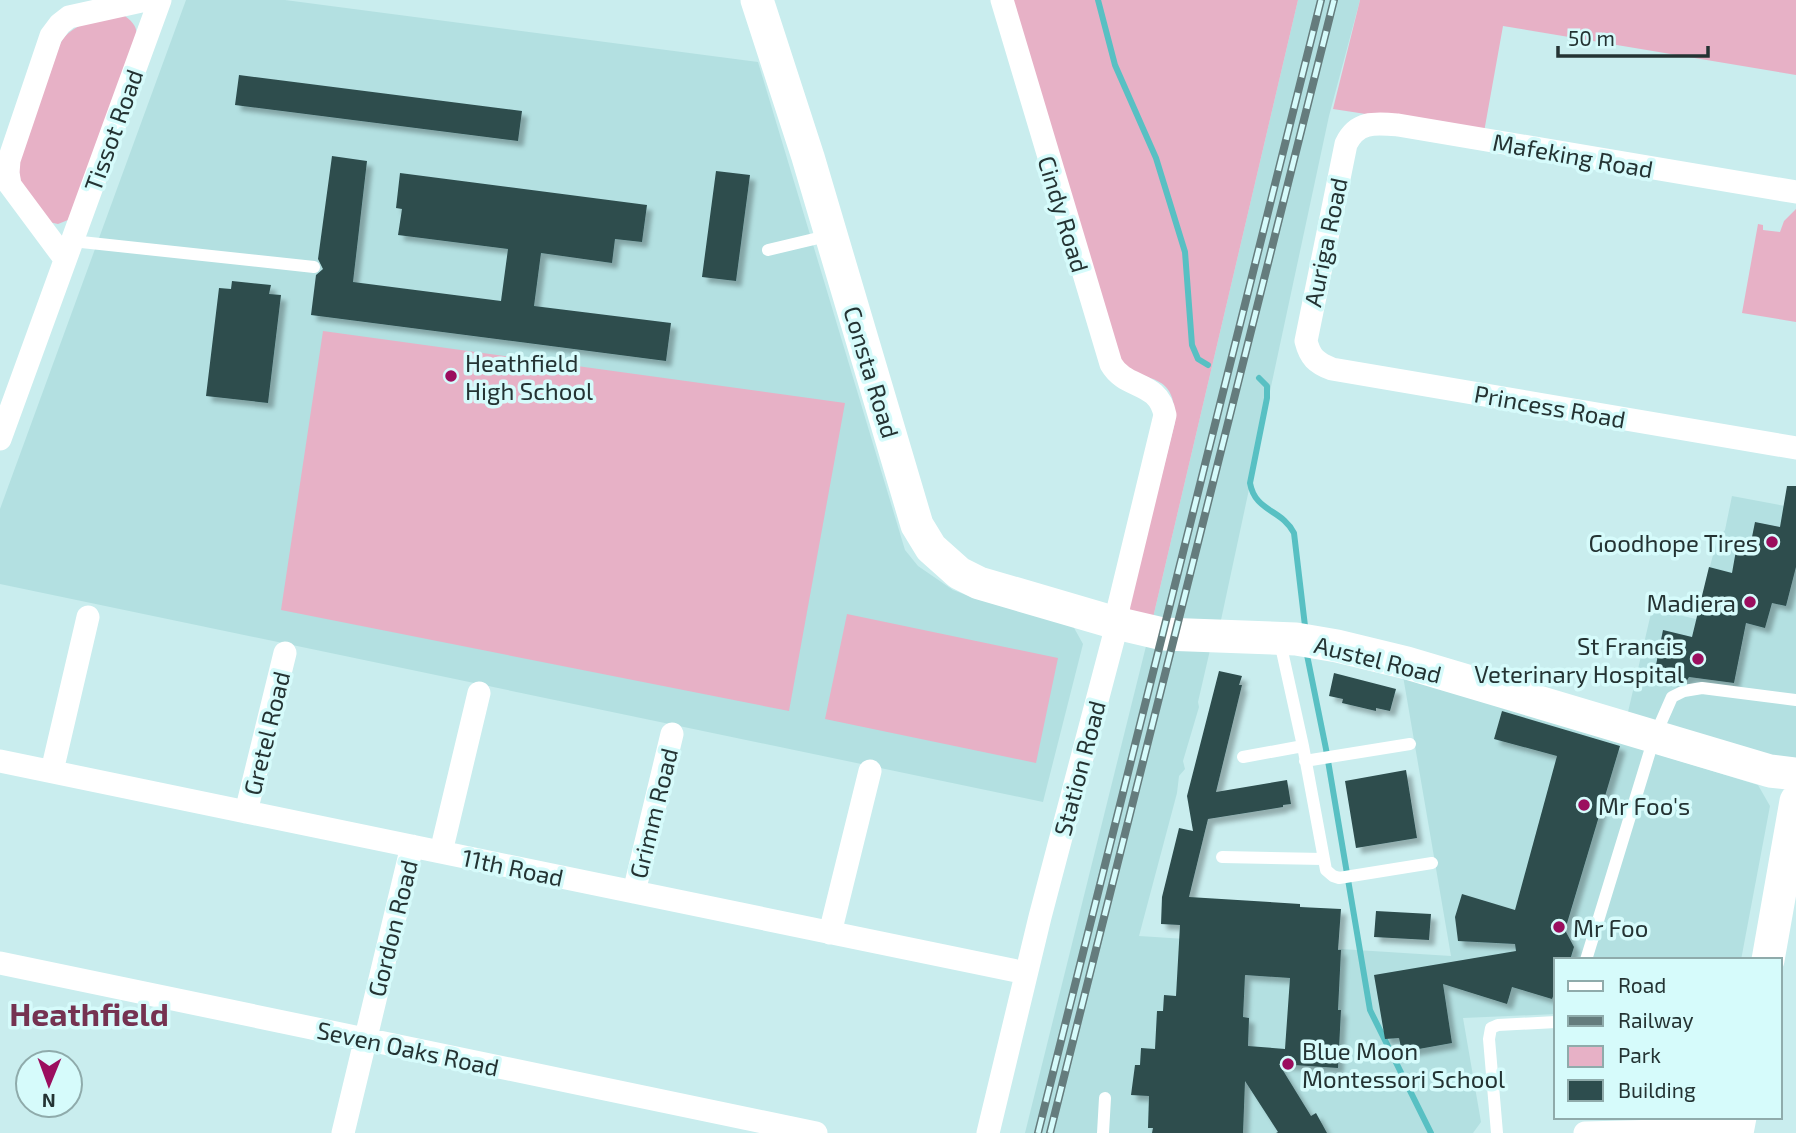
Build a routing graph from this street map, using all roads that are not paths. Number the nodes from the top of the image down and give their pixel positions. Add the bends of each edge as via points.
1 (146, 0) edge
2 (160, 0) edge
3 (757, 0) edge
4 (1002, 0) edge
5 (1352, 132) joint
6 (1796, 192) edge
7 (831, 235) junction
8 (69, 250) junction
9 (768, 250) dead end
10 (314, 267) dead end
11 (1309, 354) joint
12 (1161, 403) joint
13 (0, 439) edge
14 (1796, 447) edge
15 (88, 617) dead end
16 (1116, 623) junction
17 (1296, 640) junction
18 (285, 653) dead end
19 (479, 693) dead end
20 (1796, 700) edge
21 (672, 734) dead end
22 (1654, 738) junction
23 (1410, 744) dead end
24 (1303, 746) junction
25 (1243, 757) dead end
26 (0, 761) edge
27 (1306, 761) junction
28 (52, 771) junction
29 (870, 771) dead end
30 (1796, 774) edge
31 (1796, 801) edge
32 (246, 812) junction
33 (412, 846) junction
34 (441, 852) junction
35 (1222, 857) dead end
36 (1323, 859) junction
37 (1432, 863) dead end
38 (634, 892) junction
39 (830, 933) junction
40 (1587, 958) edge
41 (1768, 958) edge
42 (0, 963) edge
43 (1026, 974) junction
44 (1554, 1022) edge
45 (365, 1039) junction
46 (1105, 1098) dead end
47 (1615, 1125) edge
48 (1739, 1126) edge
49 (343, 1133) edge
50 (817, 1133) edge
51 (988, 1133) edge
52 (1103, 1133) edge
53 (1497, 1133) edge
54 (1585, 1133) edge

1 - 8 street via 69,17 55,29 9,160 9,185
2 - 8 street, Tissot Road
3 - 7 street, Consta Road
4 - 12 street, Cindy Road via 1111,364 1122,378 1152,392
5 - 6 street, Mafeking Road via 1364,126 1398,125
5 - 11 street, Auriga Road via 1308,321
7 - 9 lane
7 - 16 street, Consta Road via 917,525 931,548 958,573 979,583
8 - 10 lane
8 - 13 street, Tissot Road
11 - 14 street, Princess Road via 1332,369
12 - 16 street, Station Road via 1164,422
15 - 28 street
16 - 17 street, Austel Road via 1175,635
16 - 43 street, Station Road
17 - 22 street, Austel Road via 1407,663
17 - 24 lane
18 - 32 street, Gretel Road
19 - 34 street
20 - 22 lane via 1692,688 1672,698
21 - 38 street, Grimm Road
22 - 30 street, Austel Road
22 - 40 lane
23 - 27 lane
24 - 25 lane
24 - 27 lane
26 - 28 street, 11th Road
27 - 36 lane
28 - 32 street, 11th Road
29 - 39 street
31 - 41 street
32 - 33 street, 11th Road
33 - 34 street, 11th Road
33 - 45 street, Gordon Road
34 - 38 street, 11th Road
35 - 36 lane
36 - 37 lane via 1329,873 1344,877
38 - 39 street, 11th Road
39 - 43 street, 11th Road
42 - 45 street, Seven Oaks Road
43 - 51 street, Station Road
44 - 53 lane via 1491,1028
45 - 49 street, Gordon Road
45 - 50 street, Seven Oaks Road
46 - 52 lane
47 - 48 street
47 - 54 street

